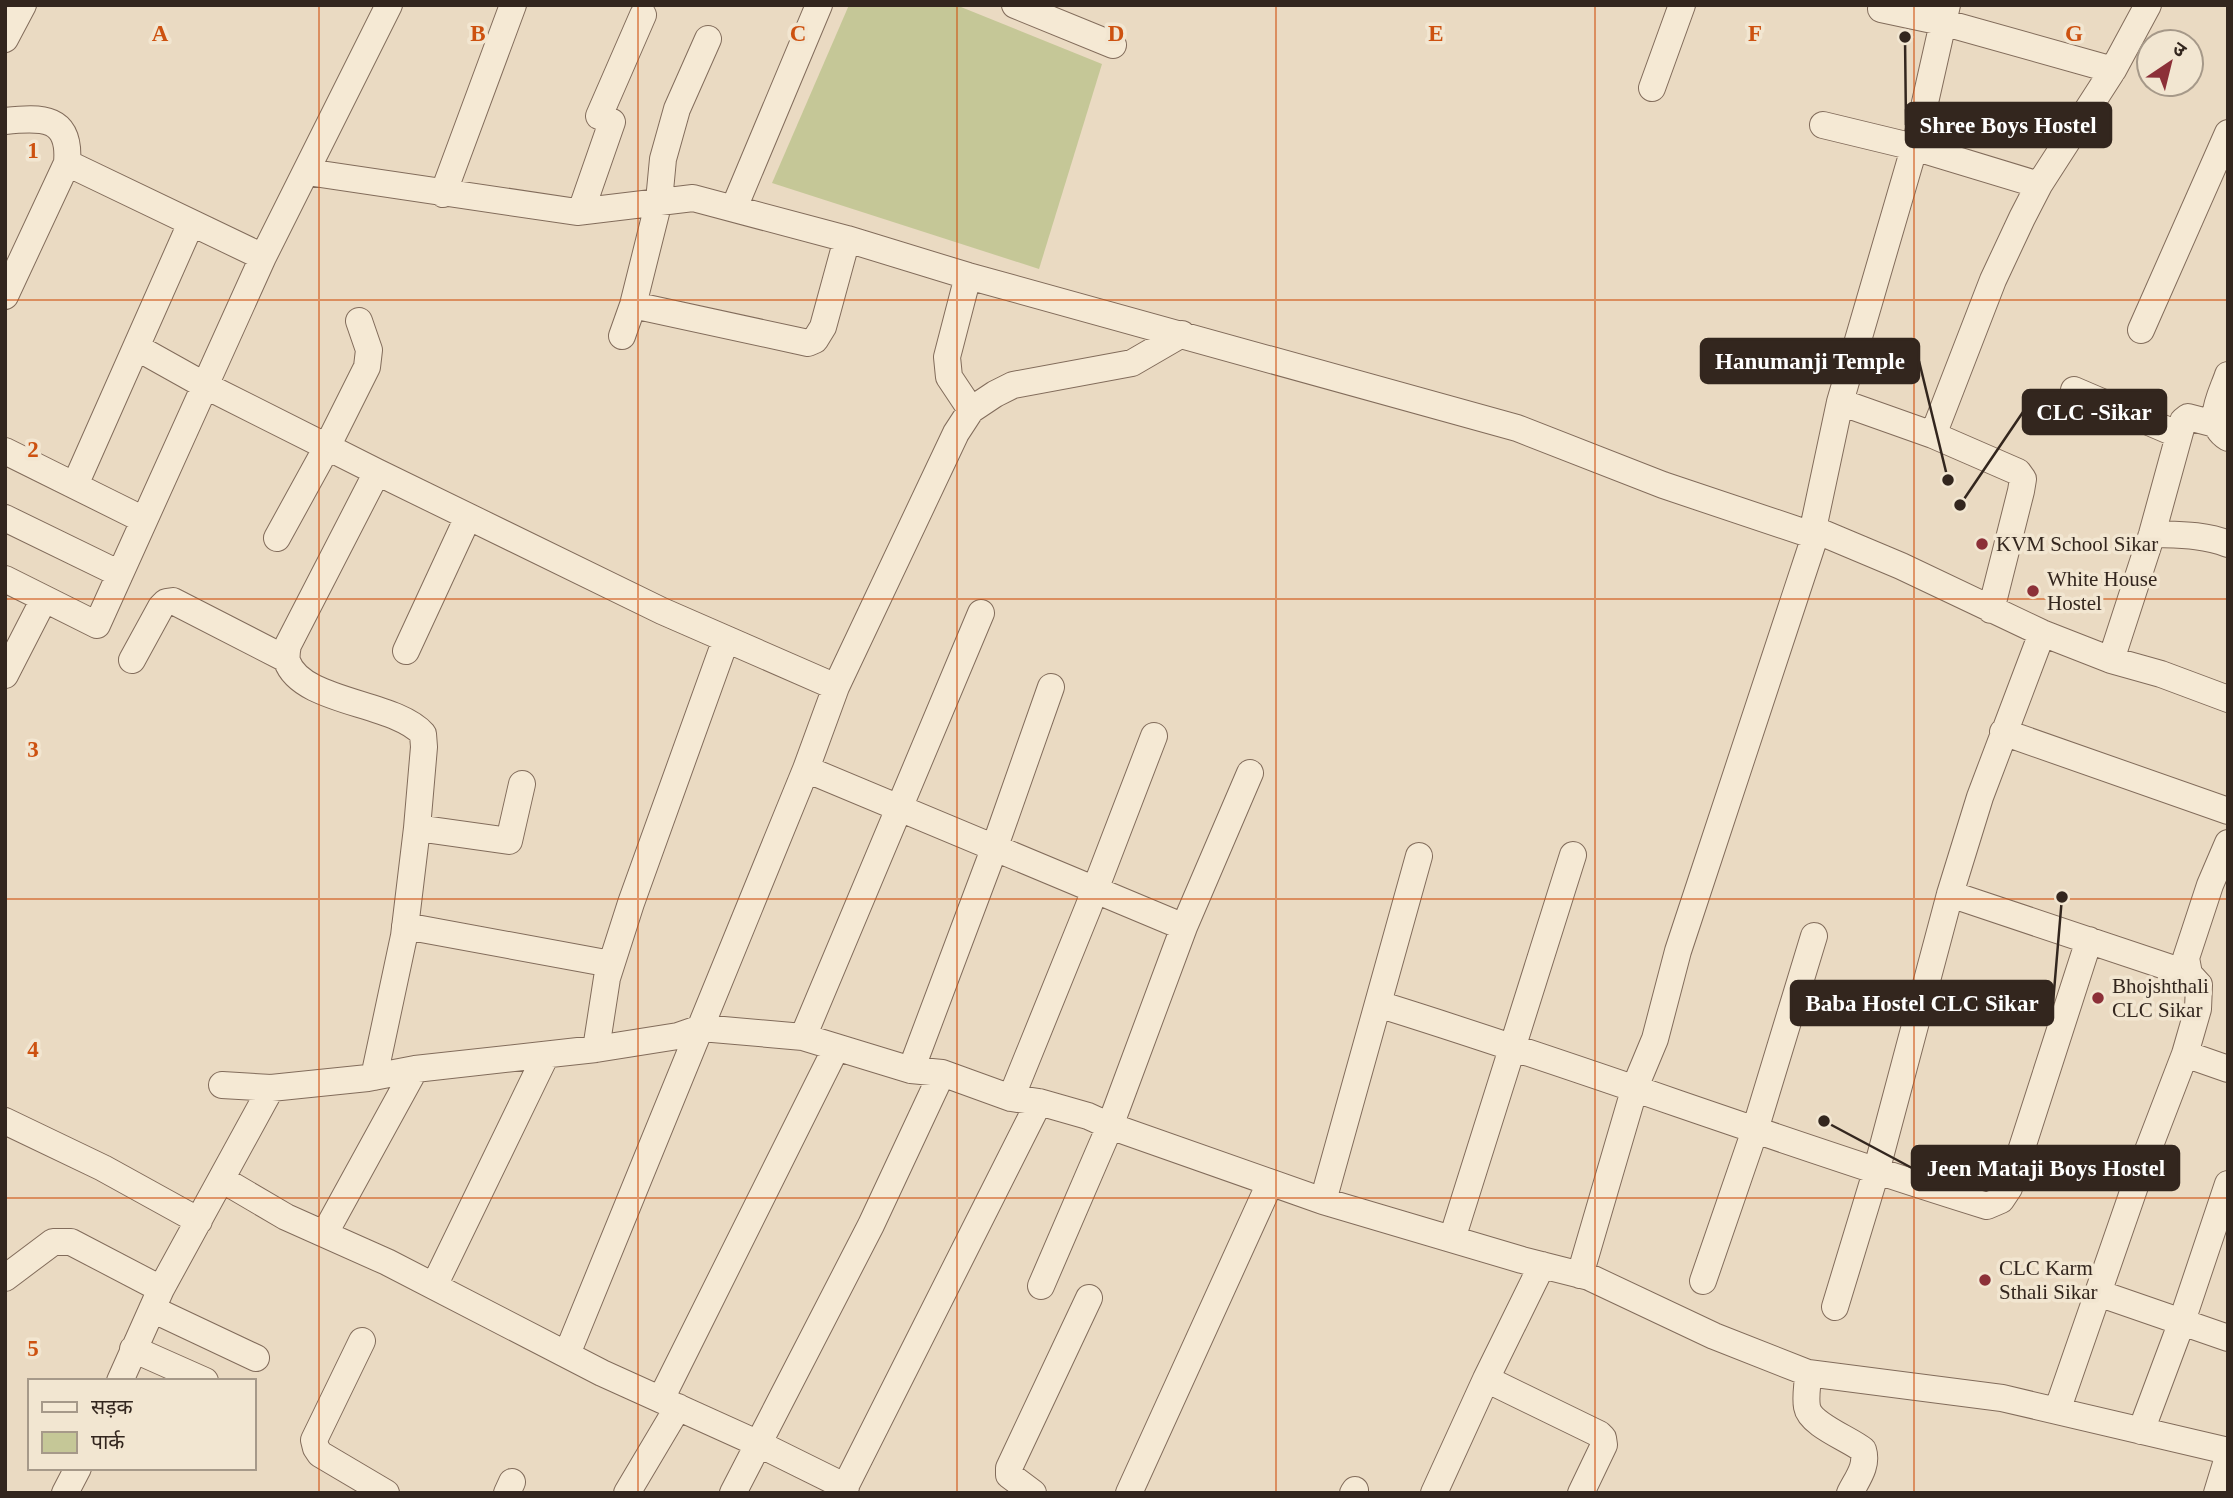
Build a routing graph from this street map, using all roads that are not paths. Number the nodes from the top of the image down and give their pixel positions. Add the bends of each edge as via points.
1 (23, 5) edge
2 (389, 5) edge
3 (513, 5) edge
4 (819, 5) edge
5 (1016, 5) edge
6 (1682, 5) edge
7 (2147, 5) edge
8 (1881, 9) dead end
9 (1945, 14) edge
10 (643, 15) dead end
11 (5, 39) edge
12 (708, 39) dead end
13 (1112, 45) dead end
14 (2113, 70) junction
15 (1652, 88) dead end
16 (5, 121) edge
17 (1823, 125) dead end
18 (2228, 133) edge
19 (1914, 146) junction
20 (67, 163) junction
21 (307, 172) junction
22 (2039, 185) junction
23 (443, 194) junction
24 (659, 201) junction
25 (734, 208) junction
26 (581, 211) junction
27 (191, 223) junction
28 (848, 239) junction
29 (264, 257) junction
30 (968, 276) junction
31 (5, 296) edge
32 (633, 305) junction
33 (359, 321) dead end
34 (2141, 330) dead end
35 (1181, 334) junction
36 (622, 336) dead end
37 (136, 347) junction
38 (2228, 375) edge
39 (204, 385) junction
40 (2074, 390) dead end
41 (1840, 402) junction
42 (971, 410) junction
43 (2221, 431) edge
44 (1933, 435) junction
45 (2179, 435) junction
46 (327, 447) junction
47 (5, 451) edge
48 (377, 472) junction
49 (75, 485) junction
50 (468, 517) junction
51 (5, 518) edge
52 (144, 520) junction
53 (1814, 532) junction
54 (2152, 534) junction
55 (277, 538) dead end
56 (2228, 544) edge
57 (120, 574) junction
58 (5, 579) edge
59 (44, 599) junction
60 (1991, 610) junction
61 (981, 612) dead end
62 (2042, 633) junction
63 (726, 639) junction
64 (406, 651) dead end
65 (286, 659) junction
66 (132, 660) dead end
67 (2111, 660) junction
68 (5, 675) edge
69 (836, 687) junction
70 (1051, 687) dead end
71 (2228, 698) edge
72 (2003, 732) junction
73 (1154, 736) dead end
74 (806, 769) junction
75 (1250, 773) dead end
76 (522, 784) dead end
77 (898, 809) junction
78 (2228, 811) edge
79 (417, 828) junction
80 (2228, 843) edge
81 (994, 849) junction
82 (1573, 855) dead end
83 (1419, 856) dead end
84 (1094, 891) junction
85 (1950, 894) junction
86 (405, 926) junction
87 (1184, 927) junction
88 (1814, 936) dead end
89 (2089, 940) junction
90 (611, 964) junction
91 (2189, 974) junction
92 (1378, 1004) junction
93 (701, 1028) junction
94 (803, 1037) junction
95 (1513, 1046) junction
96 (836, 1048) junction
97 (596, 1049) junction
98 (2185, 1054) junction
99 (546, 1055) junction
100 (415, 1069) junction
101 (2228, 1069) edge
102 (911, 1070) junction
103 (942, 1073) junction
104 (374, 1077) junction
105 (222, 1085) dead end
106 (1635, 1087) junction
107 (271, 1088) junction
108 (1011, 1098) junction
109 (1040, 1102) junction
110 (7, 1126) edge
111 (1110, 1126) junction
112 (1755, 1129) junction
113 (1876, 1172) junction
114 (223, 1180) junction
115 (1270, 1183) junction
116 (2228, 1184) edge
117 (1323, 1201) junction
118 (199, 1221) junction
119 (325, 1234) junction
120 (1452, 1239) junction
121 (1542, 1265) junction
122 (1580, 1275) junction
123 (5, 1278) edge
124 (1703, 1281) dead end
125 (434, 1286) junction
126 (1041, 1286) dead end
127 (2098, 1293) junction
128 (1089, 1298) dead end
129 (157, 1299) junction
130 (1835, 1307) dead end
131 (2182, 1324) junction
132 (2228, 1338) edge
133 (362, 1341) dead end
134 (133, 1349) junction
135 (567, 1354) junction
136 (256, 1358) dead end
137 (1808, 1373) junction
138 (121, 1379) edge
139 (200, 1379) edge
140 (1486, 1379) junction
141 (670, 1403) junction
142 (2057, 1411) junction
143 (2141, 1431) junction
144 (759, 1444) junction
145 (2228, 1451) edge
146 (2228, 1457) edge
147 (77, 1470) edge
148 (844, 1490) edge
149 (65, 1493) edge
150 (386, 1493) edge
151 (627, 1493) edge
152 (733, 1493) edge
153 (1032, 1493) edge
154 (1129, 1493) edge
155 (1434, 1493) edge
156 (1581, 1493) edge
157 (1850, 1493) edge
158 (2217, 1493) edge

1 - 11 street
2 - 21 street
3 - 23 street
4 - 25 street
5 - 13 street
6 - 15 street
7 - 14 street
8 - 9 street
9 - 14 street
9 - 19 street
10 - 26 street via 599,116 612,122
12 - 24 street via 677,108 663,159
14 - 22 street
16 - 20 street via 35,117 52,122 64,134
17 - 19 street
18 - 34 street
19 - 22 street
19 - 41 street
20 - 27 street
20 - 31 street
21 - 23 street
21 - 29 street
22 - 44 street via 1993,281
23 - 26 street
24 - 25 street via 693,198
24 - 26 street
24 - 32 street
25 - 28 street
27 - 29 street
27 - 37 street
28 - 30 street
28 - 32 street via 823,327 815,340
29 - 39 street
30 - 35 street
30 - 42 street via 947,357 949,377
32 - 36 street
33 - 46 street via 369,350 367,367
35 - 42 street via 1132,363 1013,385
35 - 53 street via 1517,428 1663,485
37 - 39 street
37 - 49 street
38 - 43 street via 2215,414
39 - 46 street
39 - 52 street
40 - 45 street
41 - 44 street
41 - 53 street
42 - 69 street
43 - 45 street via 2185,418
44 - 60 street via 2007,466 2023,479
45 - 54 street
46 - 48 street
46 - 55 street
47 - 49 street
48 - 50 street
48 - 65 street via 288,645
49 - 52 street
50 - 63 street
50 - 64 street
51 - 57 street
52 - 57 street
53 - 60 street via 1901,566
53 - 106 street via 1678,951 1655,1039
54 - 56 street via 2203,537
54 - 67 street
57 - 59 street via 97,625
58 - 59 street
59 - 68 street
60 - 62 street
61 - 77 street
62 - 67 street
62 - 72 street
63 - 69 street
63 - 90 street
65 - 66 street via 173,601 161,607
65 - 79 street via 294,673 314,688 409,722 423,734
67 - 71 street
69 - 74 street
70 - 81 street
72 - 78 street
72 - 85 street
73 - 84 street
74 - 77 street
74 - 93 street
75 - 87 street
76 - 79 street via 509,841
77 - 81 street
77 - 94 street
79 - 86 street
80 - 91 street via 2190,940
81 - 84 street
81 - 102 street
82 - 95 street
83 - 92 street
84 - 87 street
84 - 108 street
85 - 89 street
85 - 113 street
86 - 90 street
86 - 104 street
87 - 111 street
88 - 112 street
89 - 91 street
89 - 113 street via 2009,1188 2001,1200 1987,1206
90 - 97 street
91 - 98 street via 2199,985 2199,1009
92 - 95 street
92 - 117 street
93 - 94 street
93 - 97 street
93 - 135 street
94 - 96 street
95 - 106 street
95 - 120 street
96 - 102 street
96 - 141 street
97 - 99 street
98 - 101 street
98 - 127 street
99 - 100 street
99 - 125 street
100 - 104 street
100 - 119 street
102 - 103 street
103 - 108 street
103 - 144 street via 871,1225
104 - 107 street
105 - 107 street
106 - 112 street
106 - 122 street
107 - 114 street
108 - 109 street
109 - 111 street
109 - 148 street
110 - 118 street via 103,1168
111 - 115 street
111 - 126 street
112 - 113 street
112 - 124 street
113 - 130 street
114 - 118 street
114 - 119 street
115 - 117 street
115 - 154 street
116 - 131 street
117 - 120 street
118 - 129 street
119 - 125 street
120 - 121 street
121 - 122 street
121 - 140 street
122 - 137 street
123 - 129 street via 53,1242 71,1242
125 - 135 street
127 - 131 street
127 - 142 street
128 - 153 street via 1009,1468 1009,1475
129 - 134 street
129 - 136 street
131 - 132 street
131 - 143 street
133 - 150 street via 314,1440 320,1454
134 - 138 street
134 - 139 street
135 - 141 street
137 - 142 street via 2002,1398
137 - 157 street via 1811,1415 1863,1450 1863,1467
140 - 155 street
140 - 156 street via 1603,1438 1604,1445
141 - 144 street
141 - 151 street
142 - 143 street
143 - 145 street
144 - 148 street
144 - 152 street
146 - 158 street
147 - 149 street

